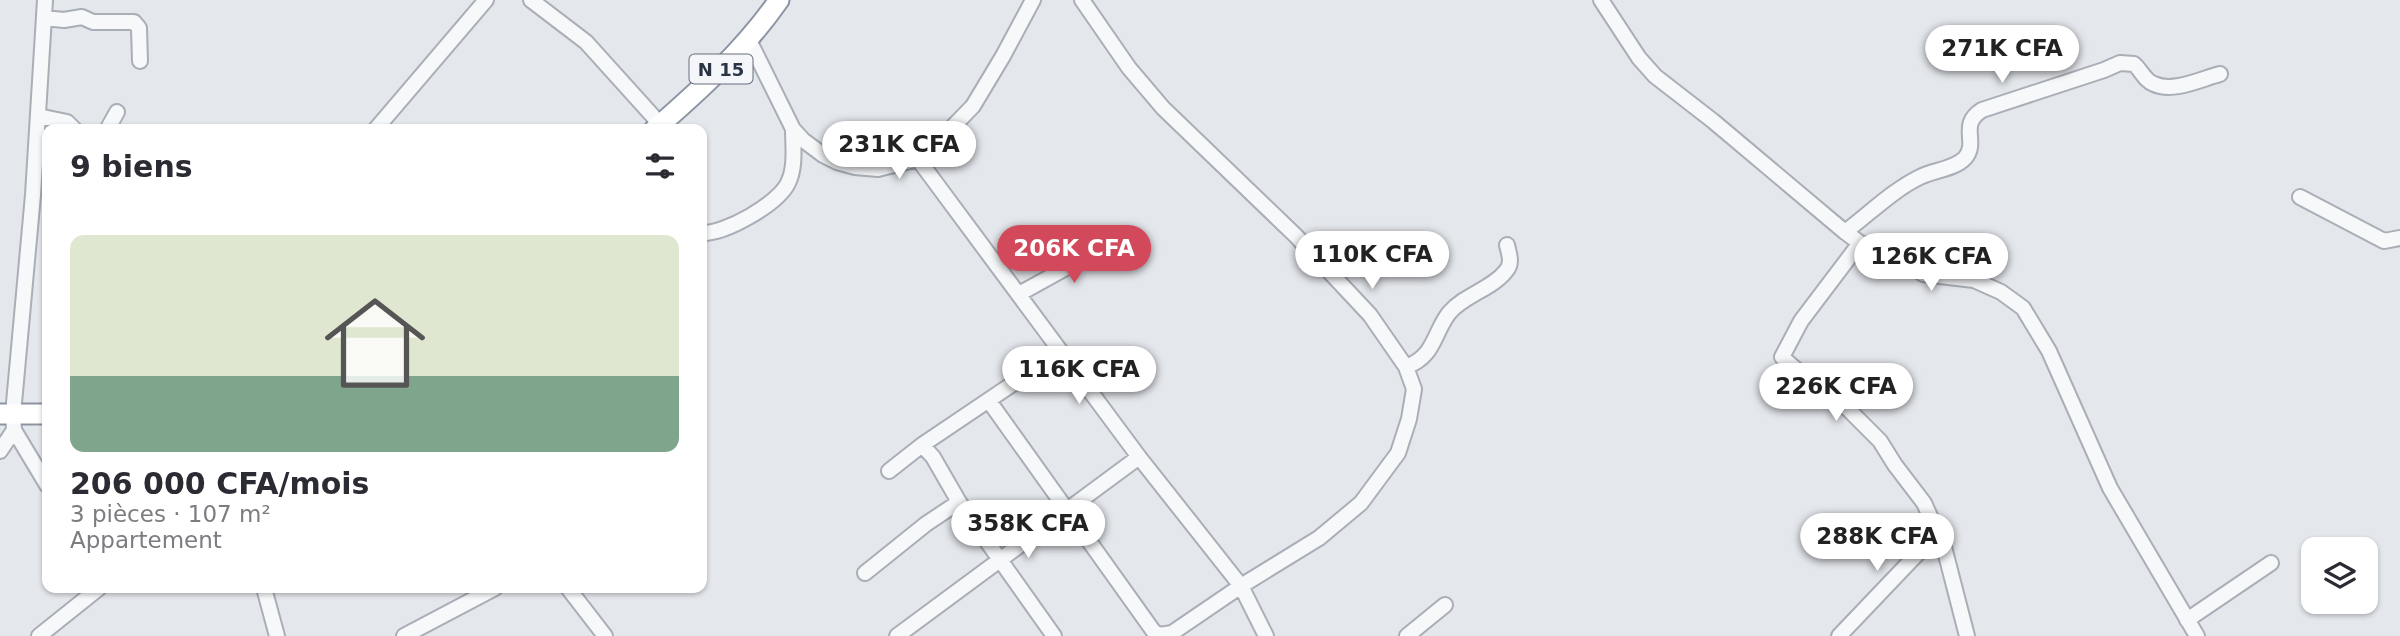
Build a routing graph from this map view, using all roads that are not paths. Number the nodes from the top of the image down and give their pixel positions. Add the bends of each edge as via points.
1 (45, 0) edge
2 (486, 0) edge
3 (531, 0) edge
4 (779, 0) edge
5 (1033, 0) edge
6 (1082, 0) edge
7 (1601, 0) edge
8 (44, 18) junction
9 (749, 40) junction
10 (140, 61) dead end
11 (2220, 74) dead end
12 (117, 112) dead end
13 (38, 116) junction
14 (69, 124) edge
15 (110, 124) edge
16 (380, 124) edge
17 (654, 124) edge
18 (660, 124) edge
19 (793, 129) junction
20 (918, 159) junction
21 (2300, 197) dead end
22 (707, 232) edge
23 (1845, 232) junction
24 (1095, 238) dead end
25 (2400, 239) edge
26 (1860, 243) junction
27 (1507, 245) dead end
28 (1019, 294) junction
29 (1060, 352) junction
30 (1406, 367) junction
31 (989, 401) junction
32 (42, 415) edge
33 (9, 419) edge
34 (0, 437) edge
35 (926, 442) junction
36 (0, 451) edge
37 (1139, 457) junction
38 (889, 471) dead end
39 (42, 476) edge
40 (959, 502) junction
41 (1067, 510) junction
42 (1936, 526) junction
43 (999, 560) junction
44 (2271, 563) dead end
45 (865, 573) dead end
46 (1241, 586) junction
47 (92, 593) edge
48 (265, 593) edge
49 (486, 593) edge
50 (572, 593) edge
51 (1445, 605) dead end
52 (2187, 620) junction
53 (39, 636) edge
54 (277, 636) edge
55 (404, 636) edge
56 (605, 636) edge
57 (897, 636) edge
58 (1055, 636) edge
59 (1266, 636) edge
60 (1407, 636) edge
61 (1839, 636) edge
62 (1967, 636) edge
63 (2197, 636) edge

1 - 8 street
2 - 16 street
3 - 17 street via 586,42
4 - 9 highway, N 15
5 - 20 street via 973,106
6 - 30 street via 1163,108 1328,270 1370,315
7 - 23 street via 1655,76
8 - 10 street via 134,22 139,28
8 - 13 street
9 - 18 highway, N 15
9 - 19 street
11 - 23 street via 2167,87 2150,82 2134,64 2120,63 1982,110 1972,117 1970,150 1964,160 1910,182
12 - 15 street
13 - 14 street
13 - 33 street via 30,242
19 - 20 street via 823,155 855,167 878,169
19 - 22 street via 793,165 782,193 728,229
20 - 28 street
21 - 25 street via 2384,241
23 - 26 street
24 - 28 street via 1075,263
26 - 42 street via 1801,321 1782,357 1833,394 1880,441
26 - 52 street via 1902,258 1923,274 1974,280 2023,308 2049,351 2110,488
27 - 30 street via 1510,260 1505,273 1449,314 1427,354
28 - 29 street
29 - 31 street
29 - 37 street
30 - 46 street via 1414,389 1409,419 1398,453 1381,479 1361,503 1319,538
31 - 35 street
31 - 41 street
32 - 33 highway
33 - 34 street
33 - 36 street
33 - 39 street
35 - 38 street
35 - 40 street
37 - 41 street
37 - 46 street
40 - 43 street
40 - 45 street
41 - 43 street
41 - 46 street via 1160,635 1172,633
42 - 61 street via 1921,550
42 - 62 street
43 - 57 street
43 - 58 street
44 - 52 street
46 - 59 street
47 - 53 street
48 - 54 street
49 - 55 street
50 - 56 street
51 - 60 street
52 - 63 street

